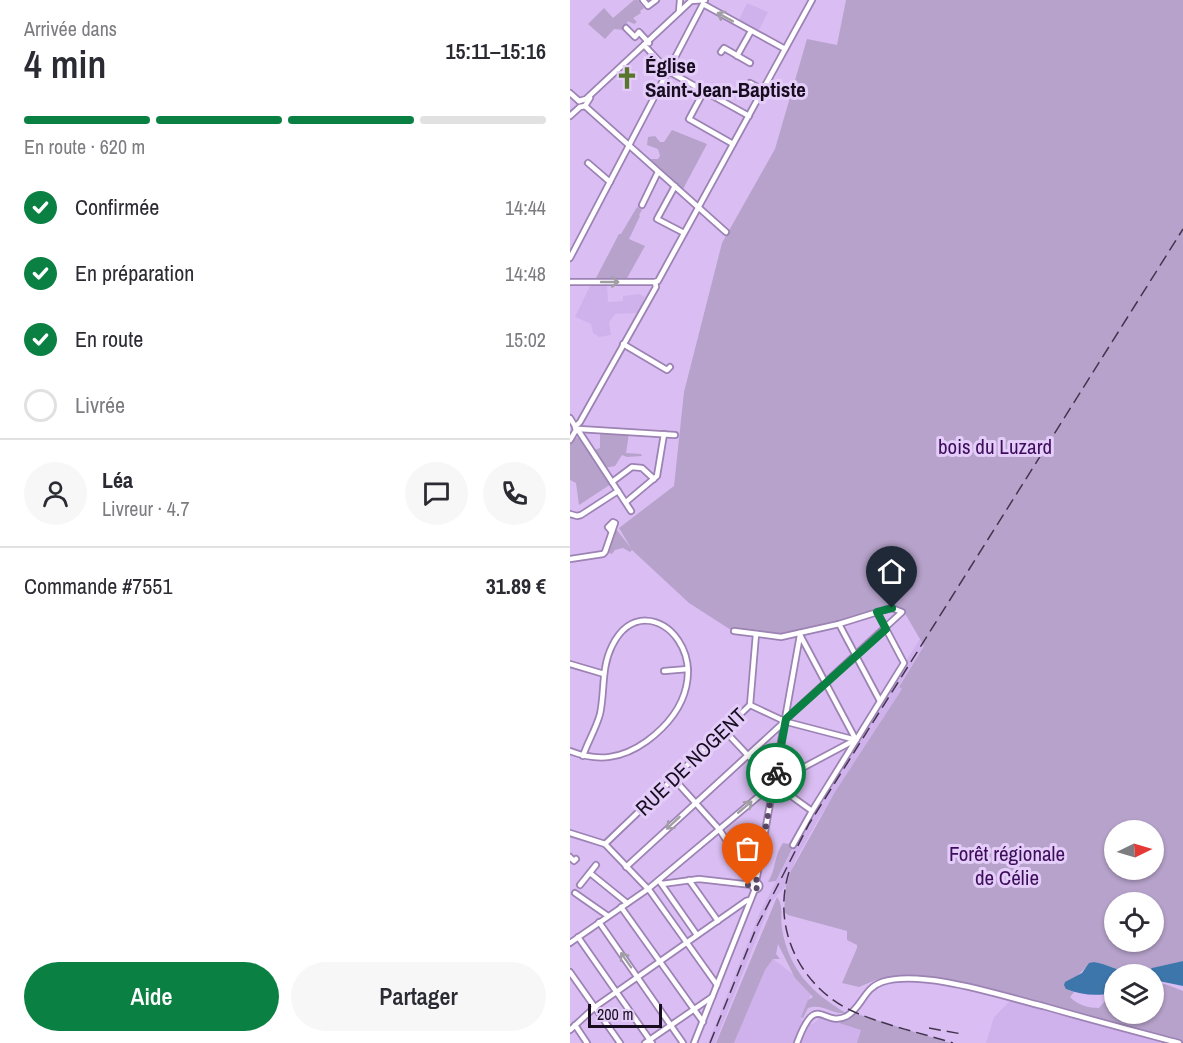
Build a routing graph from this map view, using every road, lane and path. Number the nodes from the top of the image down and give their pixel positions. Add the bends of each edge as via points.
1 (643, 0) edge
2 (656, 0) edge
3 (680, 0) edge
4 (812, 0) edge
5 (703, 1) edge
6 (681, 11) junction
7 (627, 28) dead end
8 (751, 31) junction
9 (647, 44) junction
10 (784, 49) junction
11 (722, 52) dead end
12 (737, 56) junction
13 (750, 63) dead end
14 (668, 71) junction
15 (750, 83) dead end
16 (763, 90) junction
17 (704, 91) junction
18 (570, 93) edge
19 (582, 103) junction
20 (570, 115) edge
21 (749, 116) junction
22 (733, 144) junction
23 (629, 145) junction
24 (588, 163) dead end
25 (658, 172) junction
26 (610, 182) junction
27 (675, 186) junction
28 (642, 205) dead end
29 (699, 207) junction
30 (726, 232) dead end
31 (684, 233) junction
32 (570, 258) edge
33 (570, 282) edge
34 (656, 283) junction
35 (624, 344) junction
36 (670, 367) dead end
37 (570, 418) edge
38 (577, 428) junction
39 (664, 434) junction
40 (675, 435) dead end
41 (570, 440) edge
42 (654, 479) junction
43 (612, 482) junction
44 (618, 491) junction
45 (626, 502) junction
46 (631, 511) dead end
47 (570, 514) edge
48 (612, 531) dead end
49 (570, 559) edge
50 (877, 612) junction
51 (839, 624) junction
52 (886, 629) junction
53 (735, 631) dead end
54 (756, 634) junction
55 (799, 634) junction
56 (856, 656) junction
57 (570, 664) edge
58 (688, 669) junction
59 (664, 671) dead end
60 (603, 674) junction
61 (826, 684) junction
62 (880, 701) junction
63 (750, 705) junction
64 (785, 721) junction
65 (724, 730) junction
66 (856, 740) junction
67 (570, 751) edge
68 (582, 754) junction
69 (747, 755) junction
70 (674, 779) junction
71 (774, 784) junction
72 (696, 802) junction
73 (812, 811) junction
74 (719, 829) junction
75 (570, 833) edge
76 (605, 844) junction
77 (794, 845) dead end
78 (596, 865) dead end
79 (626, 867) junction
80 (590, 873) junction
81 (689, 880) junction
82 (660, 882) junction
83 (580, 885) dead end
84 (754, 885) junction
85 (648, 889) junction
86 (575, 893) dead end
87 (750, 900) junction
88 (627, 903) junction
89 (621, 907) junction
90 (608, 916) junction
91 (718, 921) junction
92 (599, 922) junction
93 (697, 935) junction
94 (578, 937) junction
95 (686, 942) junction
96 (570, 943) edge
97 (659, 962) junction
98 (570, 972) edge
99 (638, 977) junction
100 (577, 981) junction
101 (717, 985) junction
102 (570, 987) edge
103 (616, 992) junction
104 (712, 997) junction
105 (595, 1007) junction
106 (693, 1010) junction
107 (703, 1022) junction
108 (575, 1025) junction
109 (671, 1025) junction
110 (570, 1030) edge
111 (649, 1042) edge
112 (587, 1043) edge
113 (620, 1043) edge
114 (683, 1043) edge
115 (694, 1043) edge
116 (796, 1043) edge
117 (1179, 1043) edge

1 - 2 street via 648,6
3 - 6 street
4 - 10 street
5 - 6 street via 692,1
8 -> 5 street
5 - 14 street
6 - 9 street
7 - 9 street via 635,37 639,32
8 - 10 street
8 - 12 street
9 - 14 street
9 - 19 street
10 - 16 street
11 - 12 street via 724,48
12 - 13 street
14 - 17 street
14 - 23 street
15 - 16 street
16 - 21 street
17 - 21 street
17 - 22 street via 689,119
18 - 19 street
19 - 20 street
19 - 23 street
21 - 22 street
22 - 29 street
23 - 25 street
23 - 26 street
24 - 26 street
25 - 27 street
25 - 28 street
26 - 32 street
27 - 29 street
27 - 31 street via 657,219
29 - 30 street
29 - 31 street
31 - 34 street
33 -> 34 street
34 - 35 street
35 - 36 street via 667,370
35 - 38 street
37 - 38 street
38 - 39 street
38 - 41 street
38 - 43 street
39 - 40 street
39 - 42 street via 659,472
42 - 43 street via 642,468 632,467
42 - 45 street
43 - 44 street
44 - 45 street
44 - 47 street via 581,515
45 - 46 street
48 - 49 street via 603,554
50 - 51 street
50 - 52 street
50 - 52 street via 892,608 903,613
51 - 55 street
51 - 56 street
52 - 56 street
52 - 62 street via 904,663
53 - 54 street
54 - 55 street
54 - 63 street, RUE DE NOGENT
55 - 61 street
55 - 64 street
56 - 61 street
56 - 62 street
57 - 60 street
58 - 59 street
58 - 60 street via 683,651 670,631 644,620 628,626 617,637
58 - 68 street via 687,690 680,707 654,736 614,758
60 - 68 street via 599,716
61 - 64 street
61 - 66 street
62 - 66 street
63 - 64 street
63 - 65 street, RUE DE NOGENT
64 - 66 street
64 - 69 street
64 - 71 street
65 - 69 street
65 - 70 street, RUE DE NOGENT
66 - 71 street
66 - 73 street
67 - 68 street
69 - 71 street
69 - 72 street
70 - 72 street
70 - 76 street, RUE DE NOGENT
71 - 73 street
74 -> 71 street
71 - 84 street
72 - 74 street
72 -> 79 street
73 - 77 street
74 - 82 street
74 - 84 street
75 - 76 street
76 - 79 street
78 - 80 street
79 - 85 street
80 - 83 street
80 - 88 street
81 - 82 street
81 - 84 street via 716,879
81 - 91 street
82 - 85 street
82 - 93 street
84 - 87 street
85 - 88 street
85 - 95 street
86 - 90 street
87 - 91 street
87 - 101 street
88 - 89 street
89 - 90 street
89 - 97 street
90 - 92 street
91 - 93 street
92 - 94 street
99 -> 92 street
93 - 95 street
94 - 96 street
94 - 103 street
95 - 97 street
95 - 101 street
97 - 99 street
97 - 106 street
98 - 100 street
99 - 103 street
99 - 109 street
100 - 102 street
100 - 105 street
101 - 104 street
103 - 105 street
103 - 111 street
104 - 106 street
104 - 107 street
105 - 108 street
105 - 113 street
106 - 107 street
106 - 109 street
107 - 115 street
108 - 110 street
108 - 112 street
109 - 111 street
109 - 114 street
116 - 117 street via 812,1015 846,1016 867,990 881,982 902,979 972,987

